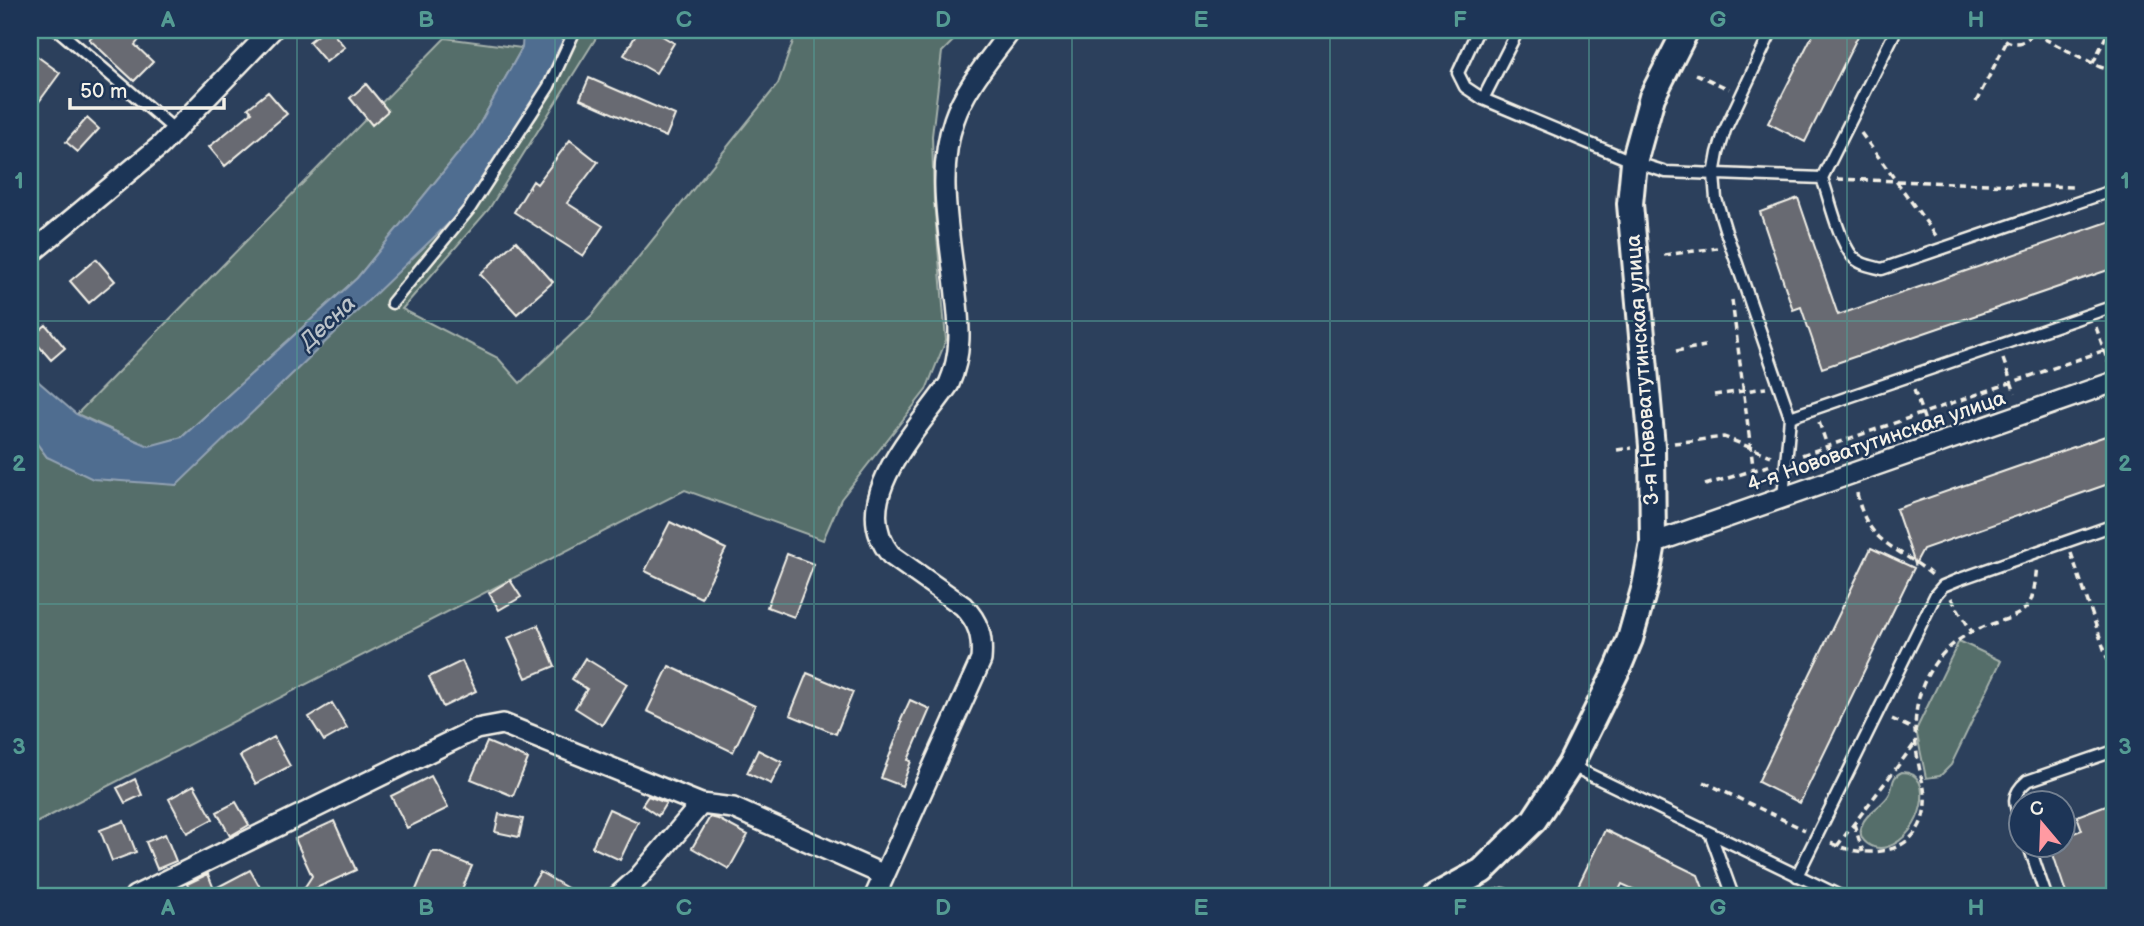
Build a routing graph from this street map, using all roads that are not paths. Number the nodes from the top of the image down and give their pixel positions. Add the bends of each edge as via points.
1 (58, 30) edge
2 (272, 30) edge
3 (575, 30) edge
4 (1011, 30) edge
5 (1478, 30) edge
6 (1518, 30) edge
7 (1686, 30) edge
8 (1772, 30) edge
9 (1896, 30) edge
10 (1483, 99) junction
11 (175, 130) junction
12 (1634, 162) junction
13 (1714, 174) junction
14 (1822, 178) junction
15 (2114, 190) edge
16 (30, 254) edge
17 (392, 303) dead end
18 (2114, 306) edge
19 (2114, 382) edge
20 (1790, 417) junction
21 (1783, 498) junction
22 (2114, 525) edge
23 (1653, 543) junction
24 (2114, 751) edge
25 (1570, 765) junction
26 (2018, 790) edge
27 (701, 804) junction
28 (1711, 835) junction
29 (2034, 860) edge
30 (884, 874) junction
31 (1797, 876) junction
32 (135, 896) edge
33 (618, 896) edge
34 (876, 896) edge
35 (1436, 896) edge
36 (1496, 896) edge
37 (1508, 896) edge
38 (1733, 896) edge
39 (1840, 896) edge
40 (2046, 896) edge

1 - 11 lane
2 - 11 street
3 - 17 lane via 549,86 470,208
4 - 30 street via 970,88 949,142 945,183 960,334 956,369 890,467 875,511 878,533 891,555 972,615 979,629 981,660
5 - 10 lane via 1458,73 1465,86
6 - 10 lane
7 - 12 street, 3-я Нововатутинская улица via 1652,97
8 - 13 lane via 1725,130
9 - 14 lane
10 - 12 lane
11 - 16 street
12 - 13 lane via 1666,172
12 - 23 street, 3-я Нововатутинская улица via 1630,204 1652,446
13 - 14 lane
13 - 20 lane via 1730,246
14 - 15 lane via 1853,257 1882,269
18 - 20 lane
19 - 21 street, 4-я Нововатутинская улица
20 - 21 lane
21 - 23 street, 4-я Нововатутинская улица
22 - 31 lane via 1943,586 1930,604
23 - 25 street, 3-я Нововатутинская улица via 1630,639
24 - 26 lane via 2027,781
25 - 28 lane
25 - 35 street, 3-я Нововатутинская улица via 1534,820 1482,872
27 - 30 street via 733,808
27 - 32 street via 503,724 476,729
27 - 33 street
28 - 31 lane
28 - 38 lane
29 - 40 lane
30 - 34 street
31 - 39 lane
36 - 37 lane

